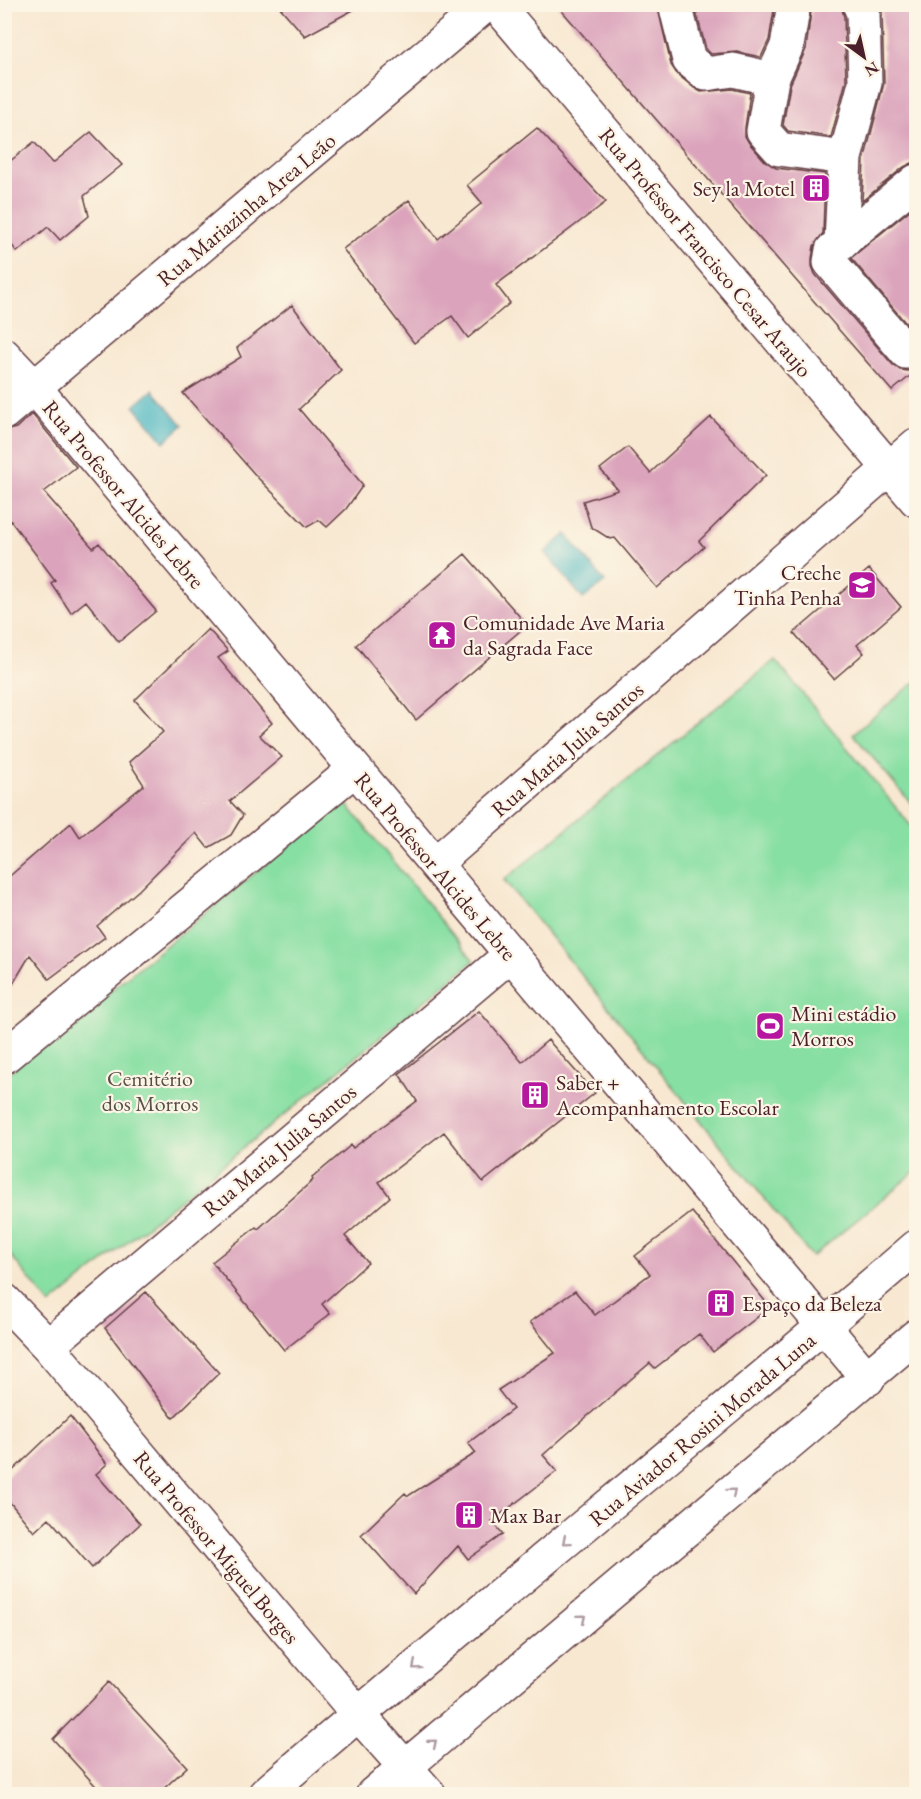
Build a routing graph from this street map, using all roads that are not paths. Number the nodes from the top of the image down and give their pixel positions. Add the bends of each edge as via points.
1 (487, 4) edge
2 (496, 4) edge
3 (675, 4) edge
4 (794, 4) edge
5 (859, 4) edge
6 (772, 79) junction
7 (845, 159) junction
8 (916, 181) edge
9 (841, 243) junction
10 (916, 344) edge
11 (4, 355) edge
12 (35, 388) junction
13 (4, 413) edge
14 (916, 445) edge
15 (889, 468) junction
16 (916, 500) edge
17 (355, 769) junction
18 (435, 864) junction
19 (510, 955) junction
20 (4, 1057) edge
21 (916, 1247) edge
22 (4, 1300) edge
23 (823, 1328) junction
24 (916, 1336) edge
25 (48, 1346) junction
26 (868, 1379) junction
27 (358, 1714) junction
28 (405, 1766) junction
29 (265, 1794) edge
30 (373, 1794) edge
31 (429, 1794) edge

1 - 12 street, Rua Mariazinha Area Leão
2 - 15 street, Rua Professor Francisco Cesar Araujo
3 - 6 street via 689,60 706,74 733,70
4 - 6 street via 787,46
5 - 7 street via 863,13 865,83
6 - 7 street via 763,131 779,149
7 - 9 street
8 - 9 street
9 - 10 street via 832,250 830,262 906,352
11 - 12 street, Rua Professor Alcides Lebre
12 - 13 street, Rua Mariazinha Area Leão
12 - 17 street, Rua Professor Alcides Lebre
14 - 15 street, Rua Maria Julia Santos
15 - 16 street, Rua Professor Francisco Cesar Araujo
15 - 18 street, Rua Maria Julia Santos
17 - 18 street, Rua Professor Alcides Lebre
17 - 20 street
18 - 19 street, Rua Professor Alcides Lebre
19 - 23 street, Rua Professor Alcides Lebre
19 - 25 street, Rua Maria Julia Santos
21 - 23 street, Rua Aviador Rosini Morada Luna
22 - 25 street, Rua Professor Miguel Borges
23 - 26 street, Rua Professor Alcides Lebre
23 -> 27 street, Rua Aviador Rosini Morada Luna
24 - 26 street
25 - 27 street, Rua Professor Miguel Borges
28 -> 26 street
27 - 28 street, Rua Professor Miguel Borges
27 - 29 street, Rua Aviador Rosini Morada Luna
28 - 30 street
28 - 31 street, Rua Professor Miguel Borges

